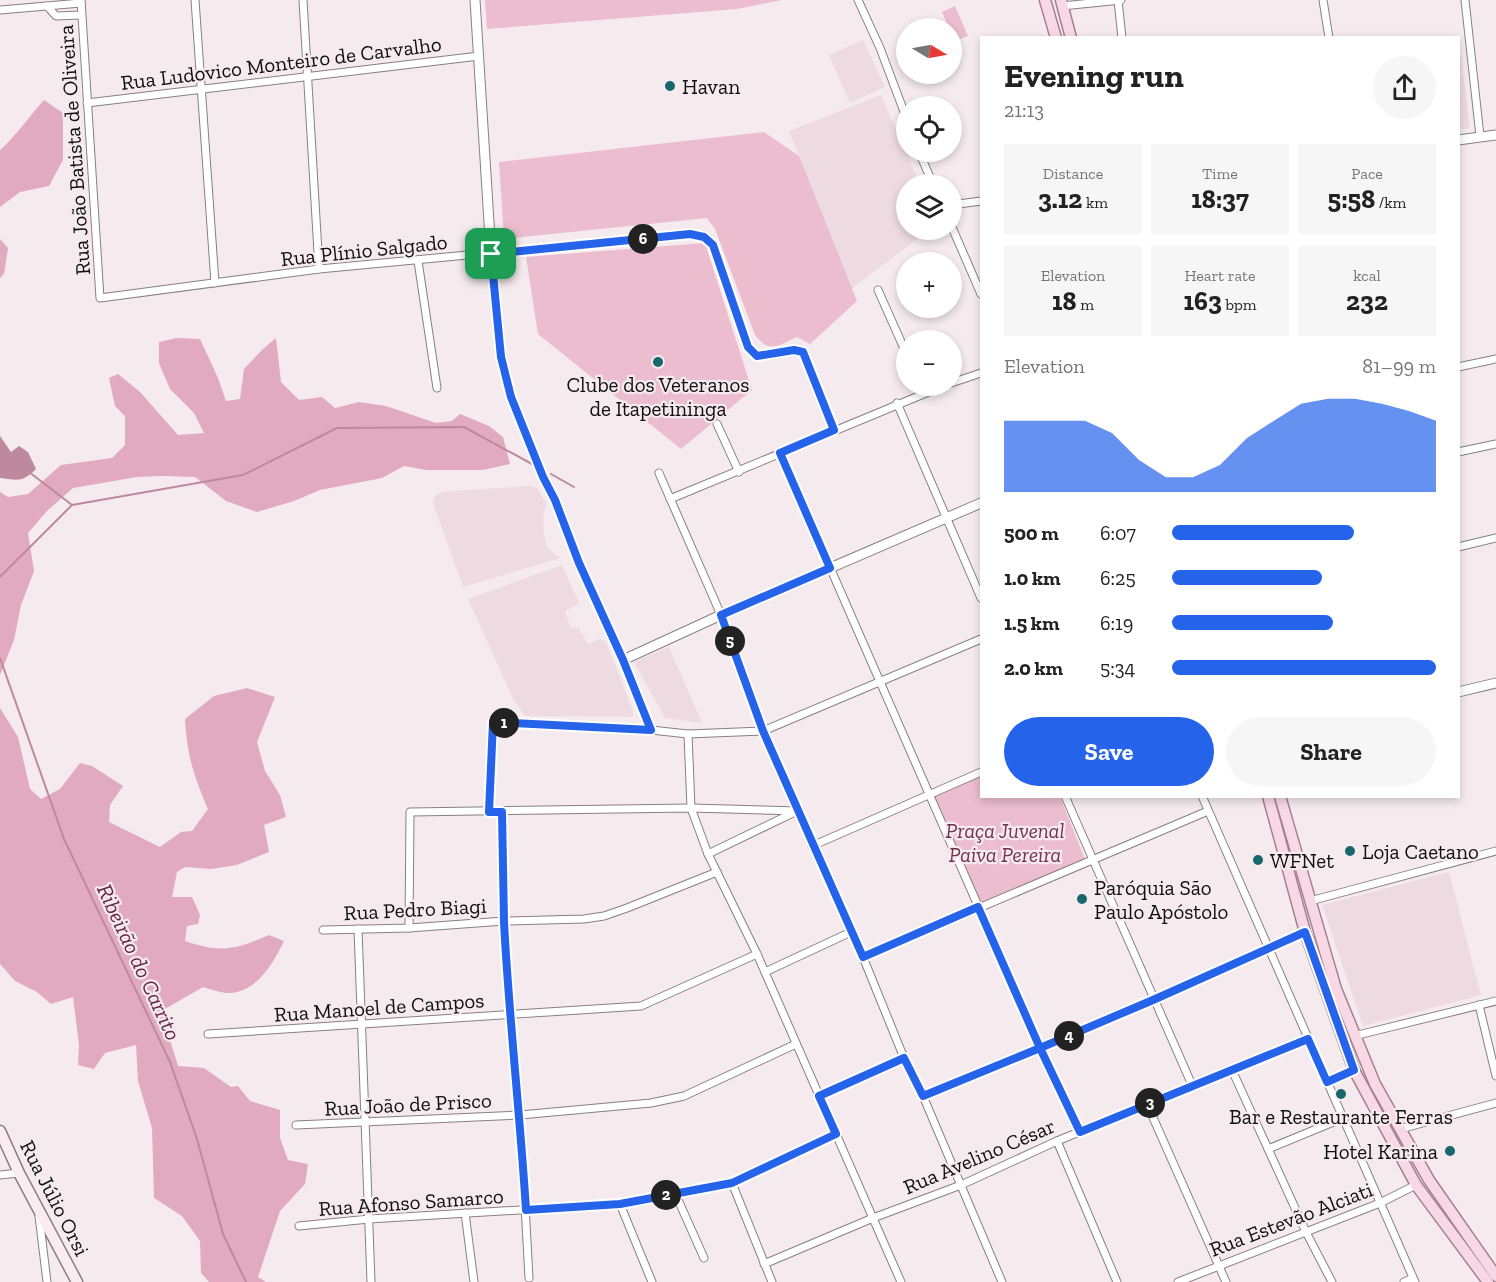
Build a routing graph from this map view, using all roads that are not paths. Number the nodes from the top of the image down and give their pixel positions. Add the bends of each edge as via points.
1 (0, 0) edge
2 (195, 0) edge
3 (303, 0) edge
4 (475, 0) edge
5 (858, 0) edge
6 (1045, 0) edge
7 (1119, 0) edge
8 (1323, 0) edge
9 (1465, 0) edge
10 (81, 2) edge
11 (1062, 3) edge
12 (47, 6) junction
13 (0, 10) edge
14 (81, 15) junction
15 (1055, 36) edge
16 (1070, 36) edge
17 (1122, 36) edge
18 (1329, 36) edge
19 (479, 56) junction
20 (308, 76) junction
21 (201, 89) junction
22 (898, 96) edge
23 (87, 103) junction
24 (1496, 135) edge
25 (1480, 136) junction
26 (1460, 140) edge
27 (980, 201) edge
28 (962, 204) edge
29 (958, 240) edge
30 (491, 254) junction
31 (418, 261) junction
32 (319, 269) junction
33 (215, 283) junction
34 (878, 290) dead end
35 (980, 292) edge
36 (100, 298) joint
37 (896, 330) edge
38 (1496, 359) edge
39 (1460, 367) edge
40 (980, 372) edge
41 (962, 379) edge
42 (437, 388) dead end
43 (910, 396) edge
44 (897, 403) junction
45 (717, 424) dead end
46 (834, 430) junction
47 (1496, 444) edge
48 (1460, 452) edge
49 (780, 453) junction
50 (739, 472) junction
51 (659, 473) dead end
52 (670, 499) junction
53 (980, 503) edge
54 (947, 518) junction
55 (1496, 538) edge
56 (1460, 547) edge
57 (830, 568) junction
58 (980, 596) edge
59 (721, 615) junction
60 (980, 639) edge
61 (623, 660) junction
62 (879, 680) junction
63 (1496, 683) edge
64 (1460, 692) edge
65 (651, 730) junction
66 (763, 731) junction
67 (688, 734) junction
68 (980, 772) edge
69 (929, 794) junction
70 (1066, 798) edge
71 (1203, 798) edge
72 (1269, 798) edge
73 (1281, 798) edge
74 (691, 808) junction
75 (767, 810) junction
76 (798, 811) junction
77 (1208, 811) junction
78 (489, 812) junction
79 (502, 812) junction
80 (770, 824) junction
81 (812, 846) junction
82 (1496, 851) edge
83 (708, 854) junction
84 (1092, 860) junction
85 (717, 872) junction
86 (1310, 901) junction
87 (978, 907) junction
88 (504, 921) junction
89 (409, 928) junction
90 (358, 929) junction
91 (323, 930) dead end
92 (851, 932) junction
93 (1305, 932) junction
94 (1269, 949) junction
95 (757, 954) junction
96 (863, 957) junction
97 (765, 972) junction
98 (1153, 1000) junction
99 (1496, 1001) edge
100 (1479, 1005) junction
101 (511, 1015) junction
102 (361, 1024) junction
103 (208, 1034) dead end
104 (1354, 1036) junction
105 (1308, 1039) junction
106 (796, 1044) junction
107 (1040, 1048) junction
108 (904, 1058) junction
109 (1232, 1070) junction
110 (1354, 1070) junction
111 (1496, 1076) edge
112 (1327, 1082) junction
113 (1192, 1085) junction
114 (819, 1096) junction
115 (923, 1096) junction
116 (1496, 1103) edge
117 (1147, 1104) junction
118 (520, 1115) junction
119 (1343, 1118) junction
120 (364, 1123) junction
121 (296, 1125) dead end
122 (1400, 1129) junction
123 (0, 1131) edge
124 (1080, 1132) junction
125 (836, 1134) junction
126 (1057, 1141) junction
127 (1268, 1149) junction
128 (19, 1173) junction
129 (0, 1175) edge
130 (732, 1183) junction
131 (961, 1185) junction
132 (1416, 1185) junction
133 (675, 1193) junction
134 (1380, 1203) junction
135 (620, 1204) junction
136 (39, 1210) junction
137 (526, 1210) junction
138 (465, 1214) junction
139 (873, 1218) junction
140 (369, 1219) junction
141 (299, 1227) dead end
142 (1306, 1232) junction
143 (704, 1258) dead end
144 (764, 1264) junction
145 (1219, 1265) junction
146 (1496, 1276) edge
147 (529, 1278) dead end
148 (1414, 1280) edge
149 (46, 1282) edge
150 (76, 1282) edge
151 (371, 1282) edge
152 (474, 1282) edge
153 (651, 1282) edge
154 (772, 1282) edge
155 (901, 1282) edge
156 (1002, 1282) edge
157 (1117, 1282) edge
158 (1178, 1282) edge
159 (1226, 1282) edge
160 (1332, 1282) edge
161 (1404, 1282) edge
162 (1488, 1282) edge

1 - 13 street
2 - 21 street
3 - 20 street
4 - 19 street
5 - 22 street
6 - 15 main road
7 - 11 street
7 - 17 street
8 - 18 street
9 - 25 street
10 - 12 street
10 - 14 street, Rua João Batista de Oliveira
11 - 16 main road
12 - 13 street
12 - 14 street via 56,16
14 - 23 street, Rua João Batista de Oliveira
19 - 20 street, Rua Ludovico Monteiro de Carvalho
19 - 30 street
20 - 21 street, Rua Ludovico Monteiro de Carvalho
20 - 32 street
21 - 23 street, Rua Ludovico Monteiro de Carvalho
21 - 33 street
23 - 36 street, Rua João Batista de Oliveira
24 - 25 street
25 - 26 street
27 - 28 street
29 - 35 street
30 - 31 street, Rua Plínio Salgado
30 - 46 street, Rua Plínio Salgado via 690,234 704,237 713,245 748,347 757,356 803,352
30 - 61 street via 501,357 508,387
31 - 32 street, Rua Plínio Salgado
31 - 42 street
32 - 33 street, Rua Plínio Salgado
33 - 36 street, Rua Plínio Salgado
34 - 37 street
38 - 39 street
40 - 41 street
43 - 44 street
44 - 46 street
44 - 54 street
45 - 50 street
46 - 49 street
47 - 48 street
49 - 50 street
49 - 57 street
50 - 52 street
51 - 52 street
52 - 59 street
53 - 54 street
54 - 57 street
54 - 58 street
55 - 56 street
57 - 59 street
57 - 62 street
59 - 61 street
59 - 66 street
60 - 62 street
61 - 65 street
62 - 66 street
62 - 69 street
63 - 64 street
65 - 67 street
65 - 78 street via 493,722
66 - 67 street
66 - 76 street
67 - 74 street
68 - 69 street
69 - 81 street
69 - 87 street
70 - 84 street
71 - 77 street
72 - 93 main road
73 - 86 main road
74 - 75 street
74 - 79 street
74 - 83 street
75 - 76 street
75 - 80 street
76 - 80 street
76 - 81 street
77 - 84 street
77 - 94 street
78 - 79 street
78 - 89 street via 410,812
79 - 88 street
80 - 83 street
81 - 92 street
82 - 86 street
83 - 85 street
84 - 87 street
84 - 98 street
85 - 88 street, Rua Pedro Biagi via 604,916
85 - 95 street
86 - 104 main road
87 - 96 street
87 - 107 street
88 - 89 street, Rua Pedro Biagi
88 - 101 street
89 - 90 street, Rua Pedro Biagi
90 - 91 street, Rua Pedro Biagi
90 - 102 street
92 - 96 street
92 - 97 street
93 - 94 street
93 - 110 main road
94 - 98 street
94 - 105 street
95 - 97 street
95 - 101 street, Rua Manoel de Campos via 641,1006
96 - 108 street
97 - 106 street
98 - 107 street
98 - 113 street
99 - 100 street
100 - 104 street
100 - 111 street
101 - 102 street, Rua Manoel de Campos
101 - 118 street
102 - 103 street, Rua Manoel de Campos
102 - 120 street
104 - 122 main road
105 - 109 street, Rua Avelino César
105 - 112 street
106 - 114 street
106 - 118 street, Rua João de Prisco via 684,1096 651,1103
107 - 115 street
107 - 124 street
108 - 114 street
108 - 115 street
109 - 113 street, Rua Avelino César
109 - 127 street
110 - 112 street
110 - 132 main road
112 - 119 street
113 - 117 street, Rua Avelino César
114 - 125 street
115 - 131 street
116 - 122 street
117 - 124 street, Rua Avelino César
117 - 145 street
118 - 120 street, Rua João de Prisco
118 - 137 street
119 - 127 street
119 - 134 street
120 - 121 street, Rua João de Prisco
120 - 140 street
122 - 146 main road via 1429,1180
123 - 128 main road, Rua Júlio Orsi
124 - 126 street, Rua Avelino César
125 - 130 street, Rua Afonso Samarco
125 - 139 street
126 - 131 street, Rua Avelino César
126 - 157 street
127 - 142 street
128 - 129 street
128 - 136 main road, Rua Júlio Orsi
130 - 133 street, Rua Afonso Samarco
130 - 144 street
131 - 139 street, Rua Avelino César
131 - 156 street
132 - 134 street, Rua Estevão Alciati
132 - 162 main road
133 - 135 street, Rua Afonso Samarco
133 - 143 street
134 - 142 street, Rua Estevão Alciati
134 - 148 street
135 - 137 street, Rua Afonso Samarco
135 - 153 street
136 - 149 street
136 - 150 main road, Rua Júlio Orsi
137 - 138 street, Rua Afonso Samarco
137 - 147 street
138 - 140 street, Rua Afonso Samarco
138 - 152 street
139 - 144 street, Rua Avelino César
139 - 155 street
140 - 141 street, Rua Afonso Samarco
140 - 151 street
142 - 145 street, Rua Estevão Alciati
142 - 160 street
144 - 154 street
145 - 158 street, Rua Estevão Alciati
145 - 159 street
148 - 161 street

